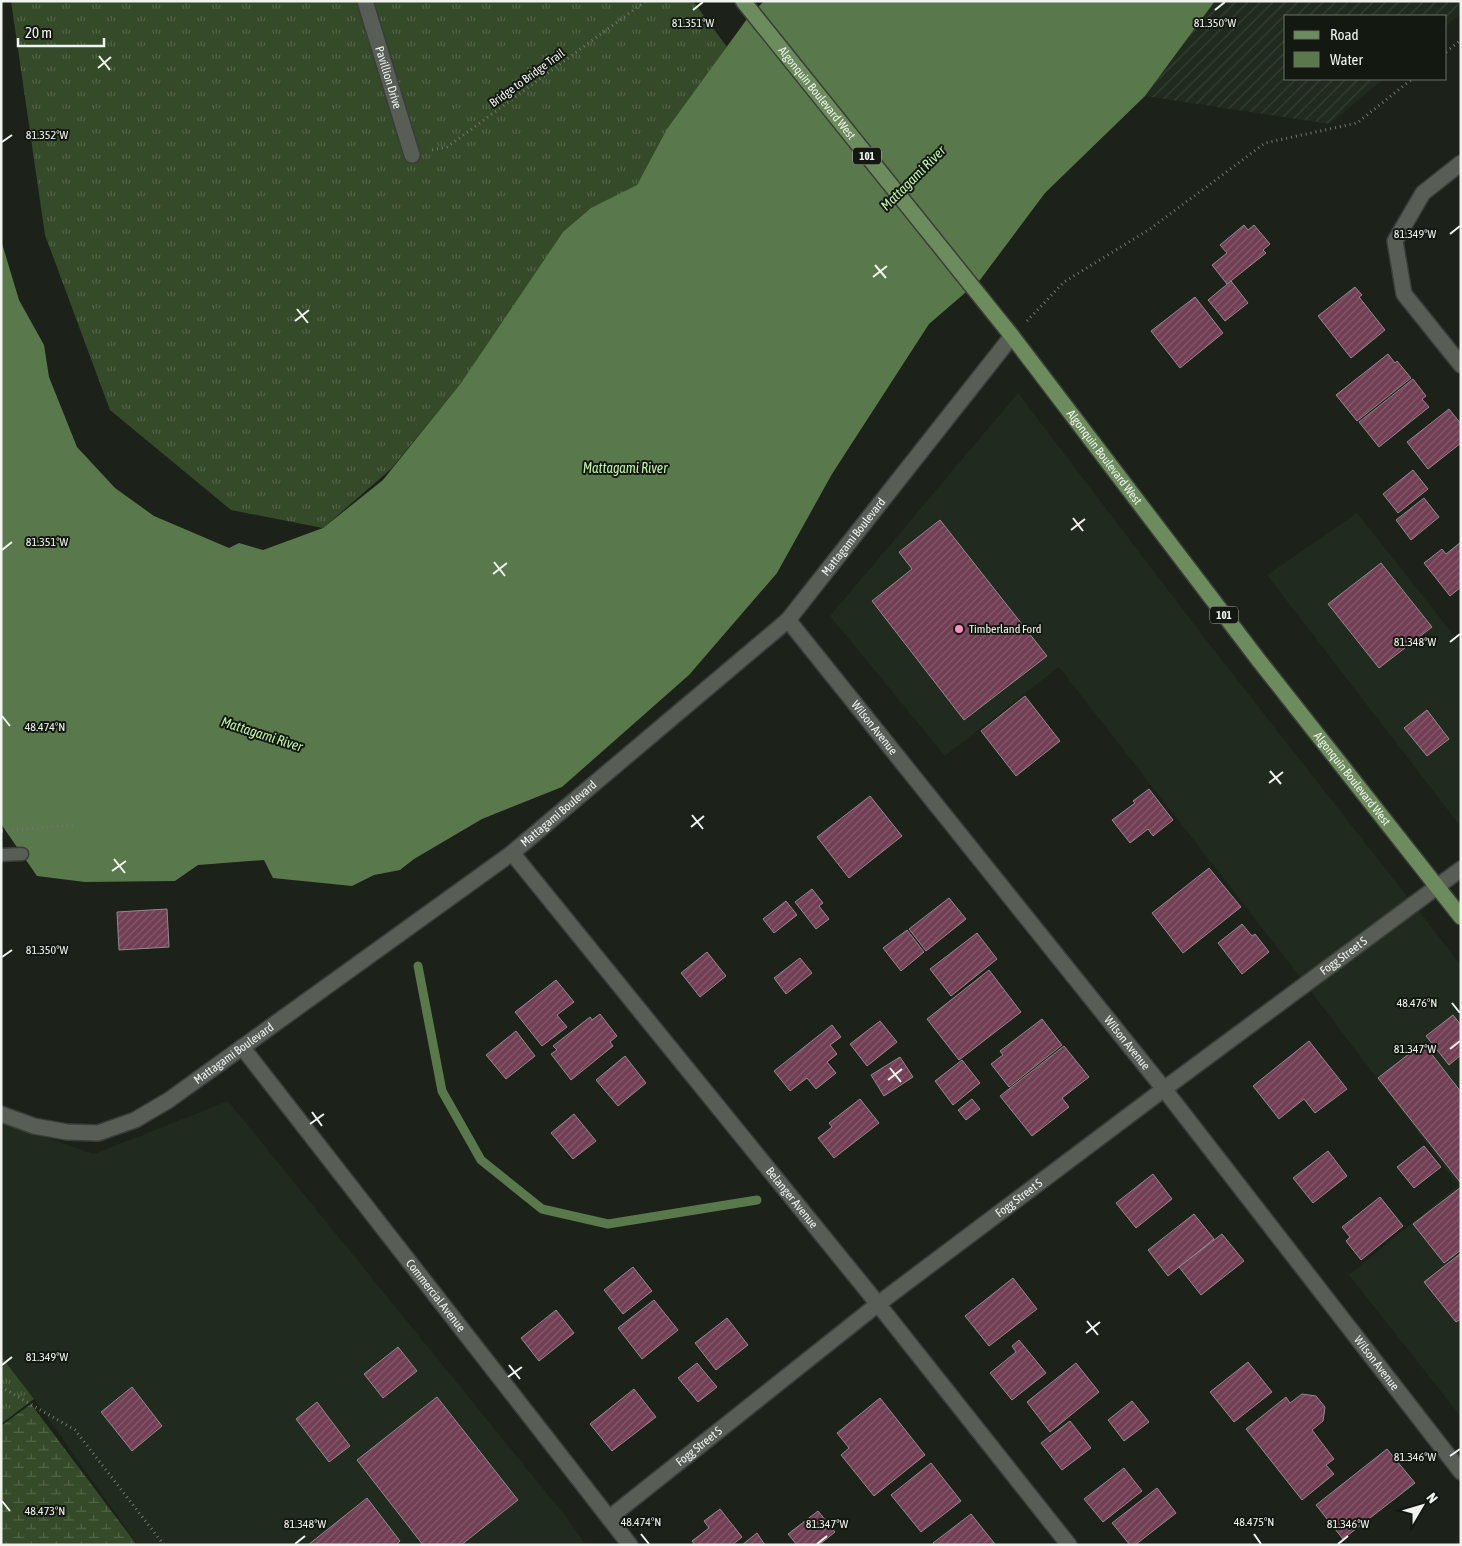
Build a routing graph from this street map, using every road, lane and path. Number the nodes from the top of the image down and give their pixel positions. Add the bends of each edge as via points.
1 (365, 1) edge
2 (646, 1) edge
3 (743, 1) edge
4 (1461, 40) edge
5 (1447, 51) edge
6 (1411, 80) edge
7 (412, 155) joint
8 (1461, 164) edge
9 (1012, 336) junction
10 (1461, 365) edge
11 (788, 620) junction
12 (74, 825) dead end
13 (1, 832) edge
14 (512, 853) junction
15 (22, 854) dead end
16 (1, 855) edge
17 (1461, 869) edge
18 (1437, 887) junction
19 (1461, 918) edge
20 (242, 1047) junction
21 (1164, 1089) junction
22 (1, 1114) edge
23 (878, 1304) junction
24 (1, 1387) edge
25 (1461, 1472) edge
26 (609, 1518) junction
27 (164, 1545) edge
28 (630, 1545) edge
29 (1069, 1545) edge

1 - 7 street, Pavillion Drive
2 - 7 path, Bridge to Bridge Trail via 447,148
3 - 9 main road, Algonquin Boulevard West / 101
4 - 5 path
6 - 9 path via 1357,123 1265,143 1150,229 1064,282
8 - 10 street via 1423,193 1395,241 1404,294
9 - 11 street, Mattagami Boulevard
9 - 18 main road, Algonquin Boulevard West / 101 via 1257,658
11 - 14 street, Mattagami Boulevard
11 - 21 street, Wilson Avenue
12 - 13 path
14 - 20 street, Mattagami Boulevard
14 - 23 street, Belanger Avenue
15 - 16 lane
17 - 18 street, Fogg Street S
18 - 19 main road, Algonquin Boulevard West / 101
18 - 21 street, Fogg Street S
20 - 22 street, Mattagami Boulevard via 169,1100 135,1120 98,1133 34,1126
20 - 26 street, Commercial Avenue
21 - 23 street, Fogg Street S
21 - 25 street, Wilson Avenue
23 - 26 street, Fogg Street S
23 - 29 street, Belanger Avenue
24 - 27 path via 75,1430
26 - 28 street, Commercial Avenue

